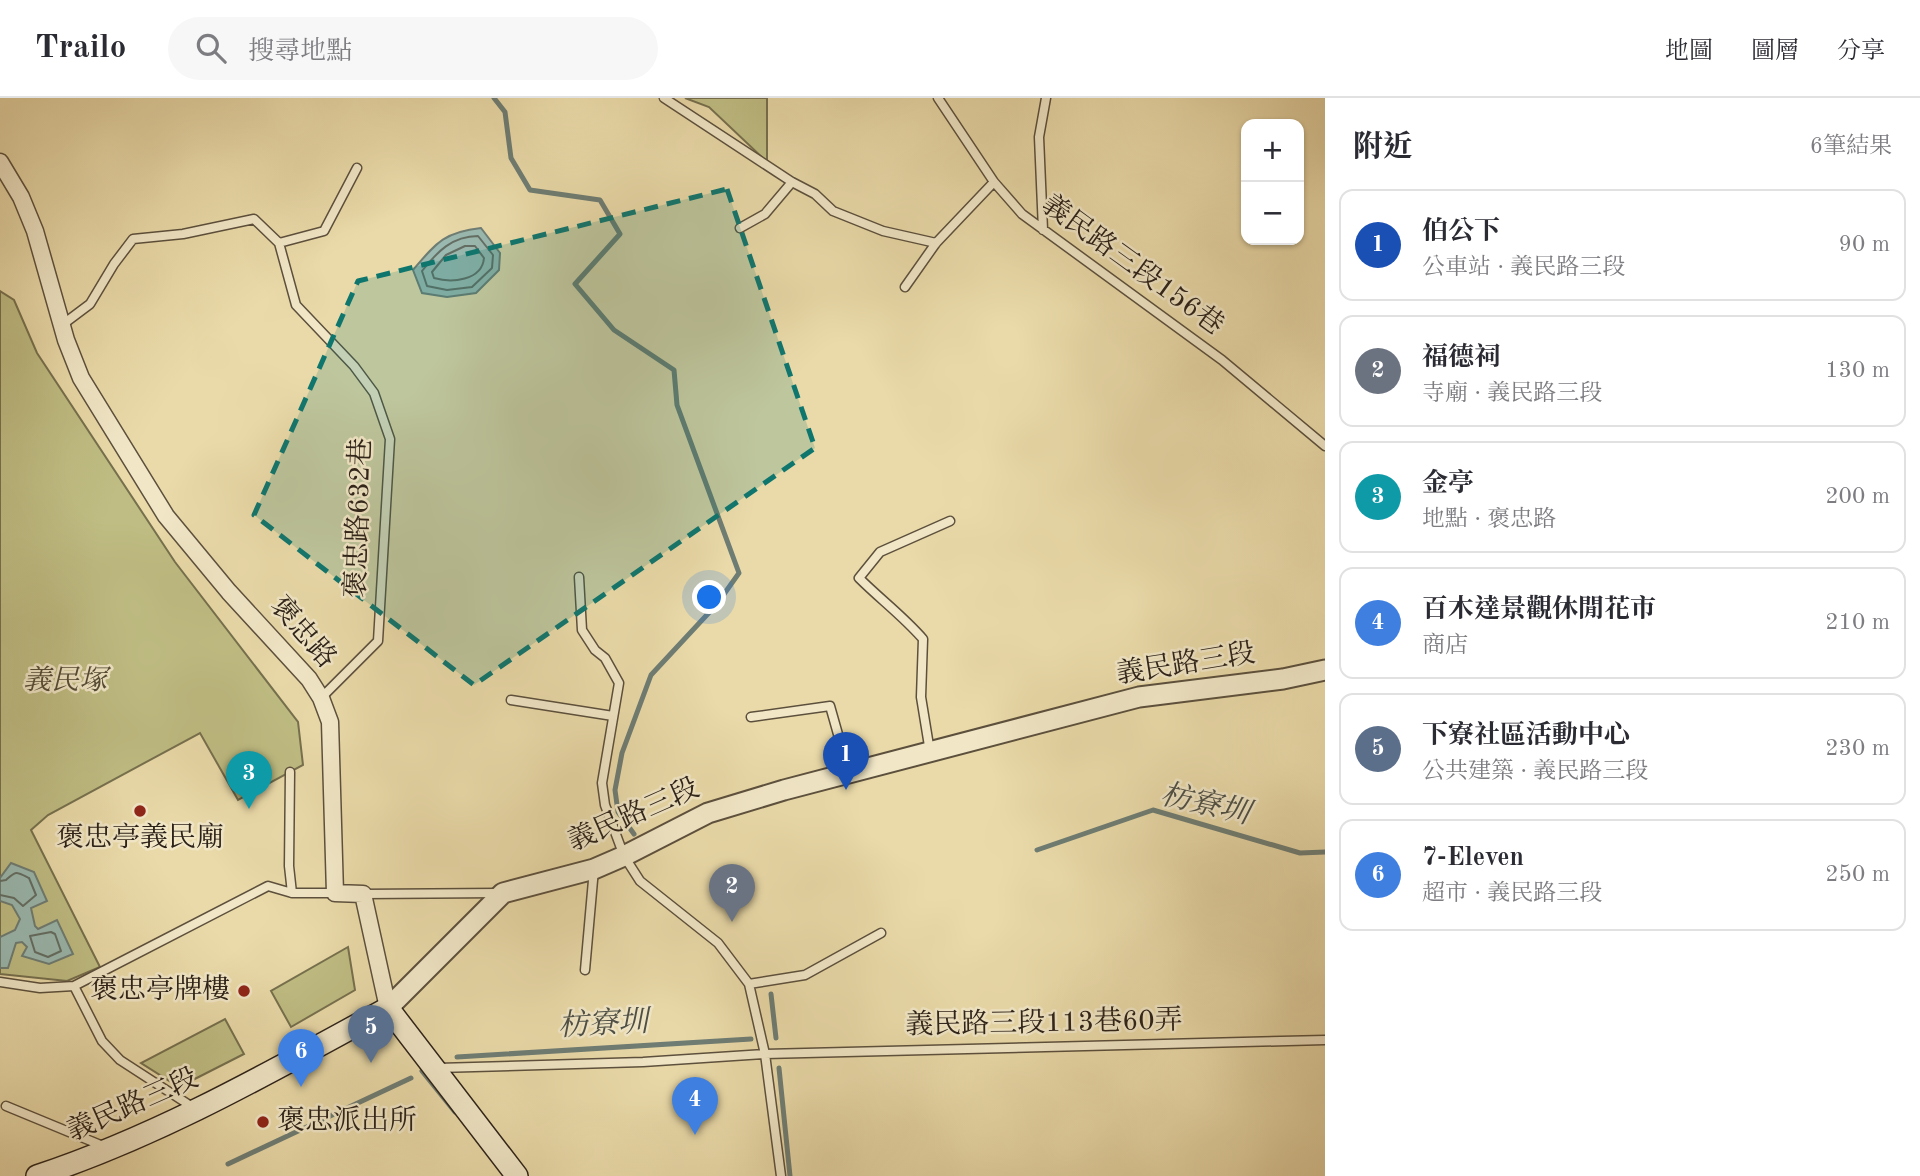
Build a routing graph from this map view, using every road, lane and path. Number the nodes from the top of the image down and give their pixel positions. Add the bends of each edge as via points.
1 (664, 98) edge
2 (938, 98) edge
3 (1046, 98) edge
4 (0, 162) edge
5 (357, 168) dead end
6 (792, 182) junction
7 (994, 182) junction
8 (0, 186) edge
9 (21, 197) junction
10 (740, 228) dead end
11 (1043, 230) junction
12 (279, 243) junction
13 (936, 243) junction
14 (905, 287) dead end
15 (62, 325) junction
16 (1325, 446) edge
17 (950, 520) dead end
18 (579, 577) dead end
19 (1325, 670) edge
20 (321, 698) junction
21 (511, 700) dead end
22 (613, 716) junction
23 (751, 717) dead end
24 (930, 752) junction
25 (290, 772) dead end
26 (849, 773) junction
27 (624, 856) junction
28 (594, 869) junction
29 (292, 893) junction
30 (335, 893) junction
31 (503, 893) junction
32 (363, 894) junction
33 (881, 933) dead end
34 (584, 970) dead end
35 (0, 982) edge
36 (749, 984) junction
37 (74, 986) junction
38 (388, 1008) junction
39 (1325, 1040) edge
40 (765, 1054) junction
41 (435, 1069) junction
42 (5, 1106) dead end
43 (198, 1111) junction
44 (110, 1149) junction
45 (37, 1176) edge
46 (517, 1176) edge
47 (780, 1176) edge

1 - 6 lane
2 - 7 lane, 義民路三段156巷
3 - 11 lane via 1039,137
4 - 9 street, 褒忠路
5 - 12 lane via 324,231
6 - 10 lane via 765,214
6 - 13 lane via 833,211 883,231
7 - 11 lane, 義民路三段156巷
7 - 13 lane
8 - 9 street
9 - 15 street, 褒忠路
11 - 16 lane, 義民路三段156巷 via 1222,360
12 - 15 lane via 254,219 133,239 90,304
12 - 20 lane, 褒忠路632巷 via 296,305 374,393 390,439 378,641
13 - 14 lane
15 - 20 street, 褒忠路 via 81,378 166,516
17 - 24 lane via 880,552 859,578 923,639 920,697
18 - 22 lane via 582,630 619,683
19 - 24 street, 義民路三段 via 1139,697
20 - 30 street, 褒忠路 via 330,722
21 - 22 lane
22 - 27 lane via 602,793
23 - 26 lane via 830,706
24 - 26 street, 義民路三段
25 - 29 lane
26 - 27 street, 義民路三段 via 708,813
27 - 28 street, 義民路三段
27 - 36 lane via 640,881 718,943
28 - 31 street, 義民路三段
28 - 34 lane
29 - 30 lane
29 - 37 lane via 268,886
30 - 32 street
31 - 32 lane
31 - 38 street, 義民路三段
32 - 38 street
33 - 36 lane via 806,975
35 - 37 lane via 40,988
36 - 40 lane
37 - 43 lane via 102,1041 120,1060
38 - 41 main road
38 - 43 main road, 義民路三段
39 - 40 lane, 義民路三段113巷60弄
40 - 41 lane, 義民路三段113巷60弄
40 - 47 lane
41 - 46 main road
42 - 44 lane
43 - 44 main road, 義民路三段
44 - 45 main road, 義民路三段

